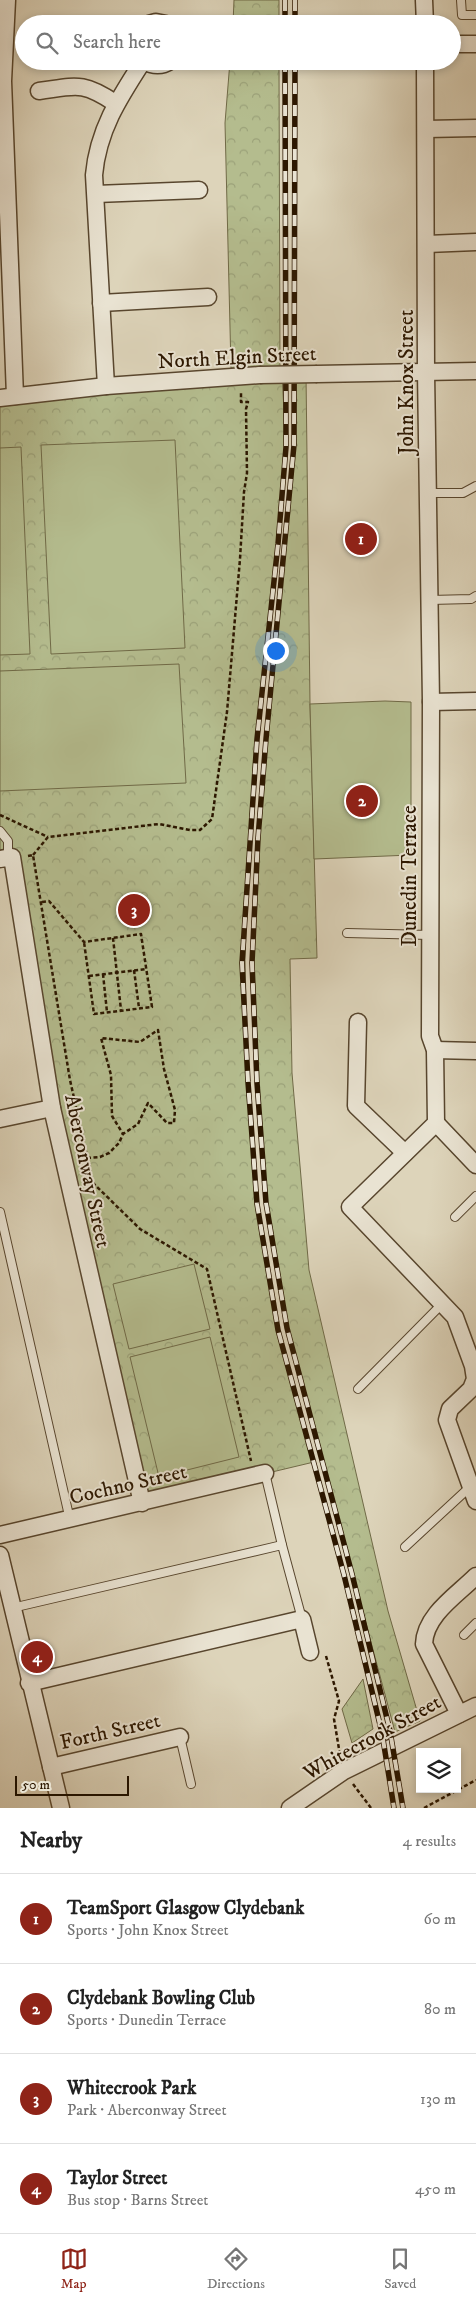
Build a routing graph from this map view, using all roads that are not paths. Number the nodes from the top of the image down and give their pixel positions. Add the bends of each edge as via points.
1 (7, 0) edge
2 (424, 0) edge
3 (461, 0) edge
4 (425, 15) edge
5 (476, 15) edge
6 (461, 44) edge
7 (476, 44) edge
8 (137, 70) edge
9 (425, 70) edge
10 (39, 91) dead end
11 (115, 103) junction
12 (476, 128) edge
13 (426, 129) junction
14 (199, 190) dead end
15 (96, 194) junction
16 (476, 242) edge
17 (427, 244) junction
18 (208, 297) dead end
19 (100, 303) junction
20 (476, 371) edge
21 (426, 372) junction
22 (106, 386) junction
23 (7, 397) edge
24 (476, 486) edge
25 (428, 493) junction
26 (476, 596) edge
27 (430, 600) junction
28 (476, 701) edge
29 (431, 702) junction
30 (0, 831) edge
31 (7, 858) edge
32 (348, 933) dead end
33 (430, 936) junction
34 (358, 1022) dead end
35 (435, 1050) junction
36 (476, 1050) edge
37 (52, 1108) junction
38 (0, 1119) edge
39 (436, 1123) junction
40 (405, 1153) junction
41 (476, 1164) edge
42 (476, 1196) edge
43 (0, 1212) edge
44 (455, 1217) dead end
45 (442, 1304) junction
46 (358, 1389) dead end
47 (260, 1475) joint
48 (474, 1493) edge
49 (142, 1503) junction
50 (70, 1520) junction
51 (0, 1535) edge
52 (282, 1545) junction
53 (404, 1547) dead end
54 (0, 1554) edge
55 (476, 1576) edge
56 (12, 1608) junction
57 (302, 1619) junction
58 (476, 1623) edge
59 (464, 1635) dead end
60 (310, 1652) road end
61 (29, 1683) junction
62 (476, 1706) edge
63 (459, 1714) junction
64 (180, 1737) joint
65 (51, 1767) junction
66 (191, 1784) dead end
67 (61, 1808) edge
68 (290, 1808) edge

1 - 23 street via 3,81
2 - 4 street
3 - 5 lane via 462,15
6 - 7 street
8 - 11 street
9 - 13 street, John Knox Street
10 - 11 street via 79,86 96,90
11 - 15 street via 96,156
12 - 13 street
13 - 17 street, John Knox Street
14 - 15 street
15 - 19 street
16 - 17 street
17 - 21 street, John Knox Street
18 - 19 street
19 - 22 street
20 - 21 street, North Elgin Street
21 - 22 street, North Elgin Street, bridge via 260,374
21 - 25 street, John Knox Street
22 - 23 street, North Elgin Street
24 - 25 lane via 463,493
25 - 27 street, John Knox Street
26 - 27 lane via 472,599
27 - 29 street, John Knox Street
28 - 29 street
29 - 33 street, Dunedin Terrace
30 - 31 lane via 8,841
31 - 37 street, Aberconway Street
32 - 33 lane
33 - 35 street, Dunedin Terrace via 430,1036
34 - 40 street via 356,1106
35 - 36 street
35 - 39 street, Dunedin Terrace
37 - 38 street
37 - 49 street, Aberconway Street
39 - 40 street
39 - 41 street
40 - 45 street via 350,1207
42 - 44 lane
43 - 50 lane
45 - 46 lane
45 - 48 street via 455,1317 473,1366 475,1378 471,1389 450,1409 447,1420
47 - 49 street, Cochno Street
47 - 52 lane
48 - 53 lane
49 - 50 street, Cochno Street
50 - 51 street, Cochno Street
52 - 56 lane
52 - 57 lane
54 - 56 street
55 - 63 street via 430,1621 424,1635 424,1644
56 - 61 street
57 - 60 street
57 - 61 street
58 - 59 lane
61 - 65 street
62 - 63 street, Whitecrook Street
63 - 68 street, Whitecrook Street via 344,1771
64 - 65 street, Forth Street
64 - 66 lane
65 - 67 street

